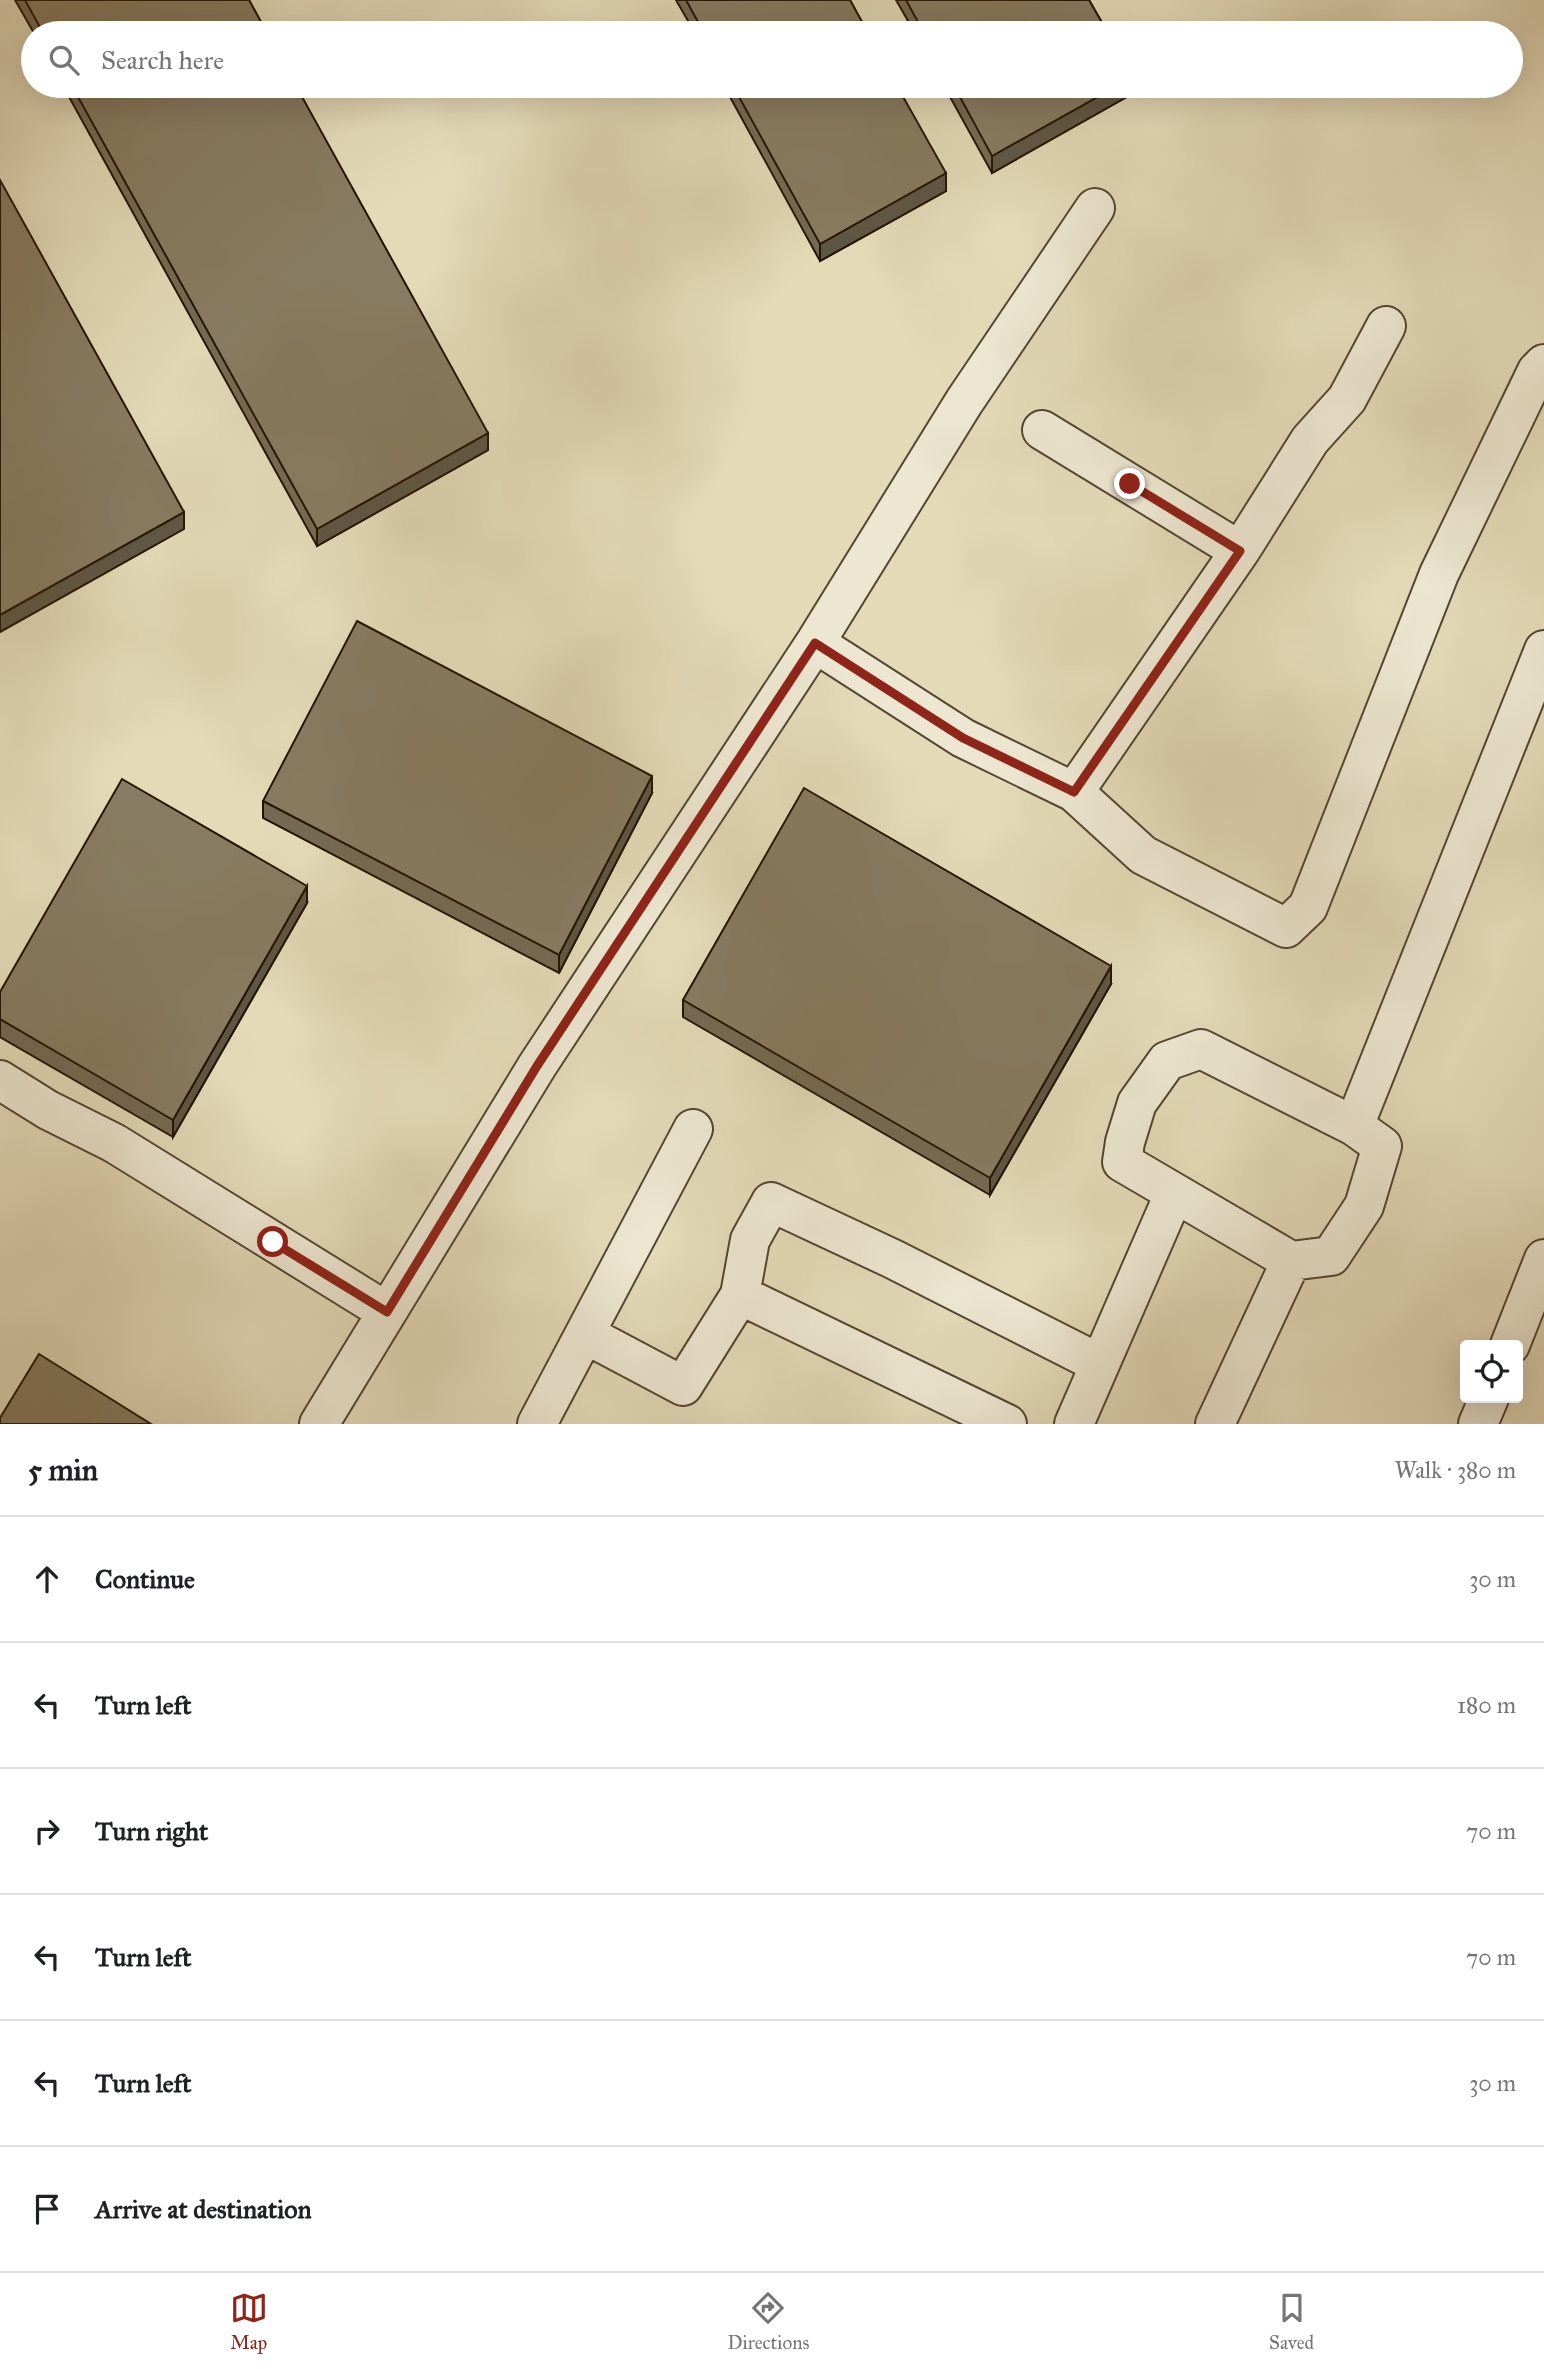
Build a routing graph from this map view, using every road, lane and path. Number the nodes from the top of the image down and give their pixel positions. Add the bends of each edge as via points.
1 (1095, 208) dead end
2 (1386, 326) dead end
3 (1544, 364) edge
4 (1042, 430) dead end
5 (1240, 551) junction
6 (815, 643) junction
7 (1544, 650) edge
8 (1074, 792) junction
9 (0, 1080) edge
10 (1354, 1126) junction
11 (692, 1129) dead end
12 (1174, 1194) junction
13 (1544, 1259) edge
14 (1291, 1261) junction
15 (740, 1295) junction
16 (387, 1312) junction
17 (585, 1334) junction
18 (1512, 1340) edge
19 (1100, 1364) junction
20 (1487, 1403) edge
21 (319, 1424) edge
22 (537, 1424) edge
23 (1007, 1424) edge
24 (1074, 1424) edge
25 (1215, 1424) edge
26 (1478, 1424) edge

1 - 6 street via 971,391
2 - 5 street via 1347,399 1310,440
3 - 8 street via 1439,574 1308,907 1286,928 1143,855
4 - 5 street
5 - 8 street
6 - 8 street via 963,738
6 - 16 street via 537,1066
7 - 10 street
9 - 16 street via 114,1143
10 - 12 street via 1200,1049 1167,1061 1137,1103 1122,1162
10 - 14 street via 1382,1146 1364,1206 1331,1256
11 - 17 street
12 - 14 street
12 - 19 street
13 - 18 street
14 - 25 street
15 - 17 street via 683,1386
15 - 19 street via 750,1240 771,1202
15 - 23 street
16 - 21 street
17 - 22 street
19 - 24 street
20 - 26 street

